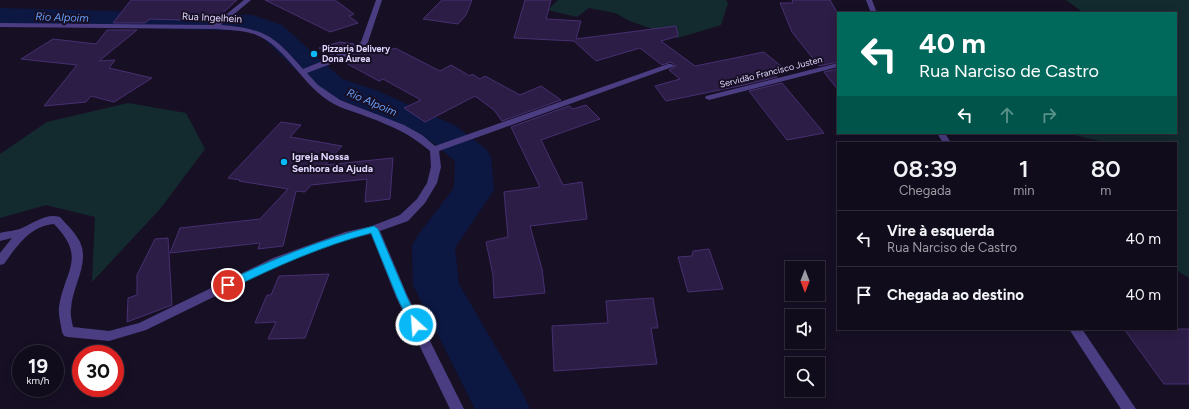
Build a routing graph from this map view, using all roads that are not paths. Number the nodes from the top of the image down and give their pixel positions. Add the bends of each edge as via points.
1 (248, 0) edge
2 (379, 0) edge
3 (869, 0) edge
4 (874, 12) edge
5 (0, 25) edge
6 (216, 27) junction
7 (837, 65) edge
8 (671, 66) dead end
9 (302, 72) junction
10 (709, 98) dead end
11 (435, 150) junction
12 (374, 229) junction
13 (24, 231) junction
14 (0, 237) edge
15 (0, 261) edge
16 (1076, 330) edge
17 (457, 409) edge
18 (1129, 409) edge

1 - 6 street
2 - 9 street via 364,43 333,60
3 - 4 street
5 - 6 street, Rua Ingelhein
6 - 9 street, Rua Ingelhein via 242,29 263,36 280,47
7 - 10 street, Servidão Francisco Justen
8 - 11 street
9 - 11 street, Rua Ingelhein via 315,87 336,102 401,127
11 - 12 street via 436,167 432,183 421,201 404,218
12 - 13 street via 349,235 277,261 142,327 108,336 68,332 65,309 79,260 76,242 67,230 56,220 47,220
12 - 17 street via 402,297
13 - 14 street
13 - 15 street
16 - 18 street

